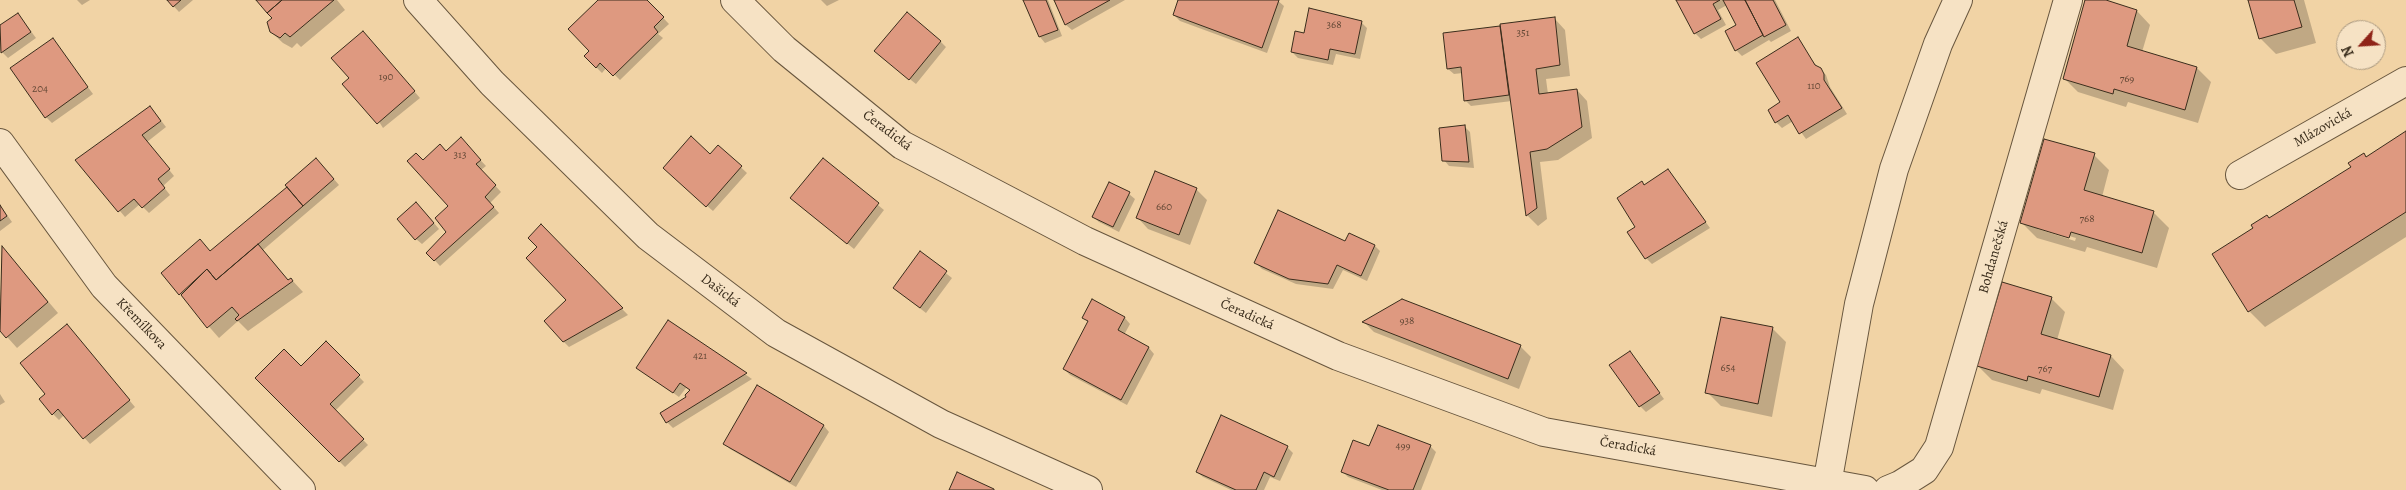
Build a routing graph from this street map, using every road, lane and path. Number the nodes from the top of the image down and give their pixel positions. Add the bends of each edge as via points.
1 (418, 0) edge
2 (735, 0) edge
3 (1958, 0) edge
4 (2068, 0) edge
5 (2406, 81) edge
6 (0, 142) edge
7 (2240, 175) dead end
8 (1826, 487) edge
9 (300, 490) edge
10 (1088, 490) edge
11 (1865, 490) edge
12 (1888, 490) edge

1 - 10 street, Dašická via 492,83 648,236 776,333 941,424
2 - 8 street, Čeradická via 784,49 902,145 1085,241 1338,356 1544,432
3 - 8 street via 1938,44 1894,169 1859,304
4 - 12 street, Bohdanečská via 1939,447 1924,470
5 - 7 street, Mlázovická
6 - 9 street, Křemílkova via 104,286
8 - 11 street

